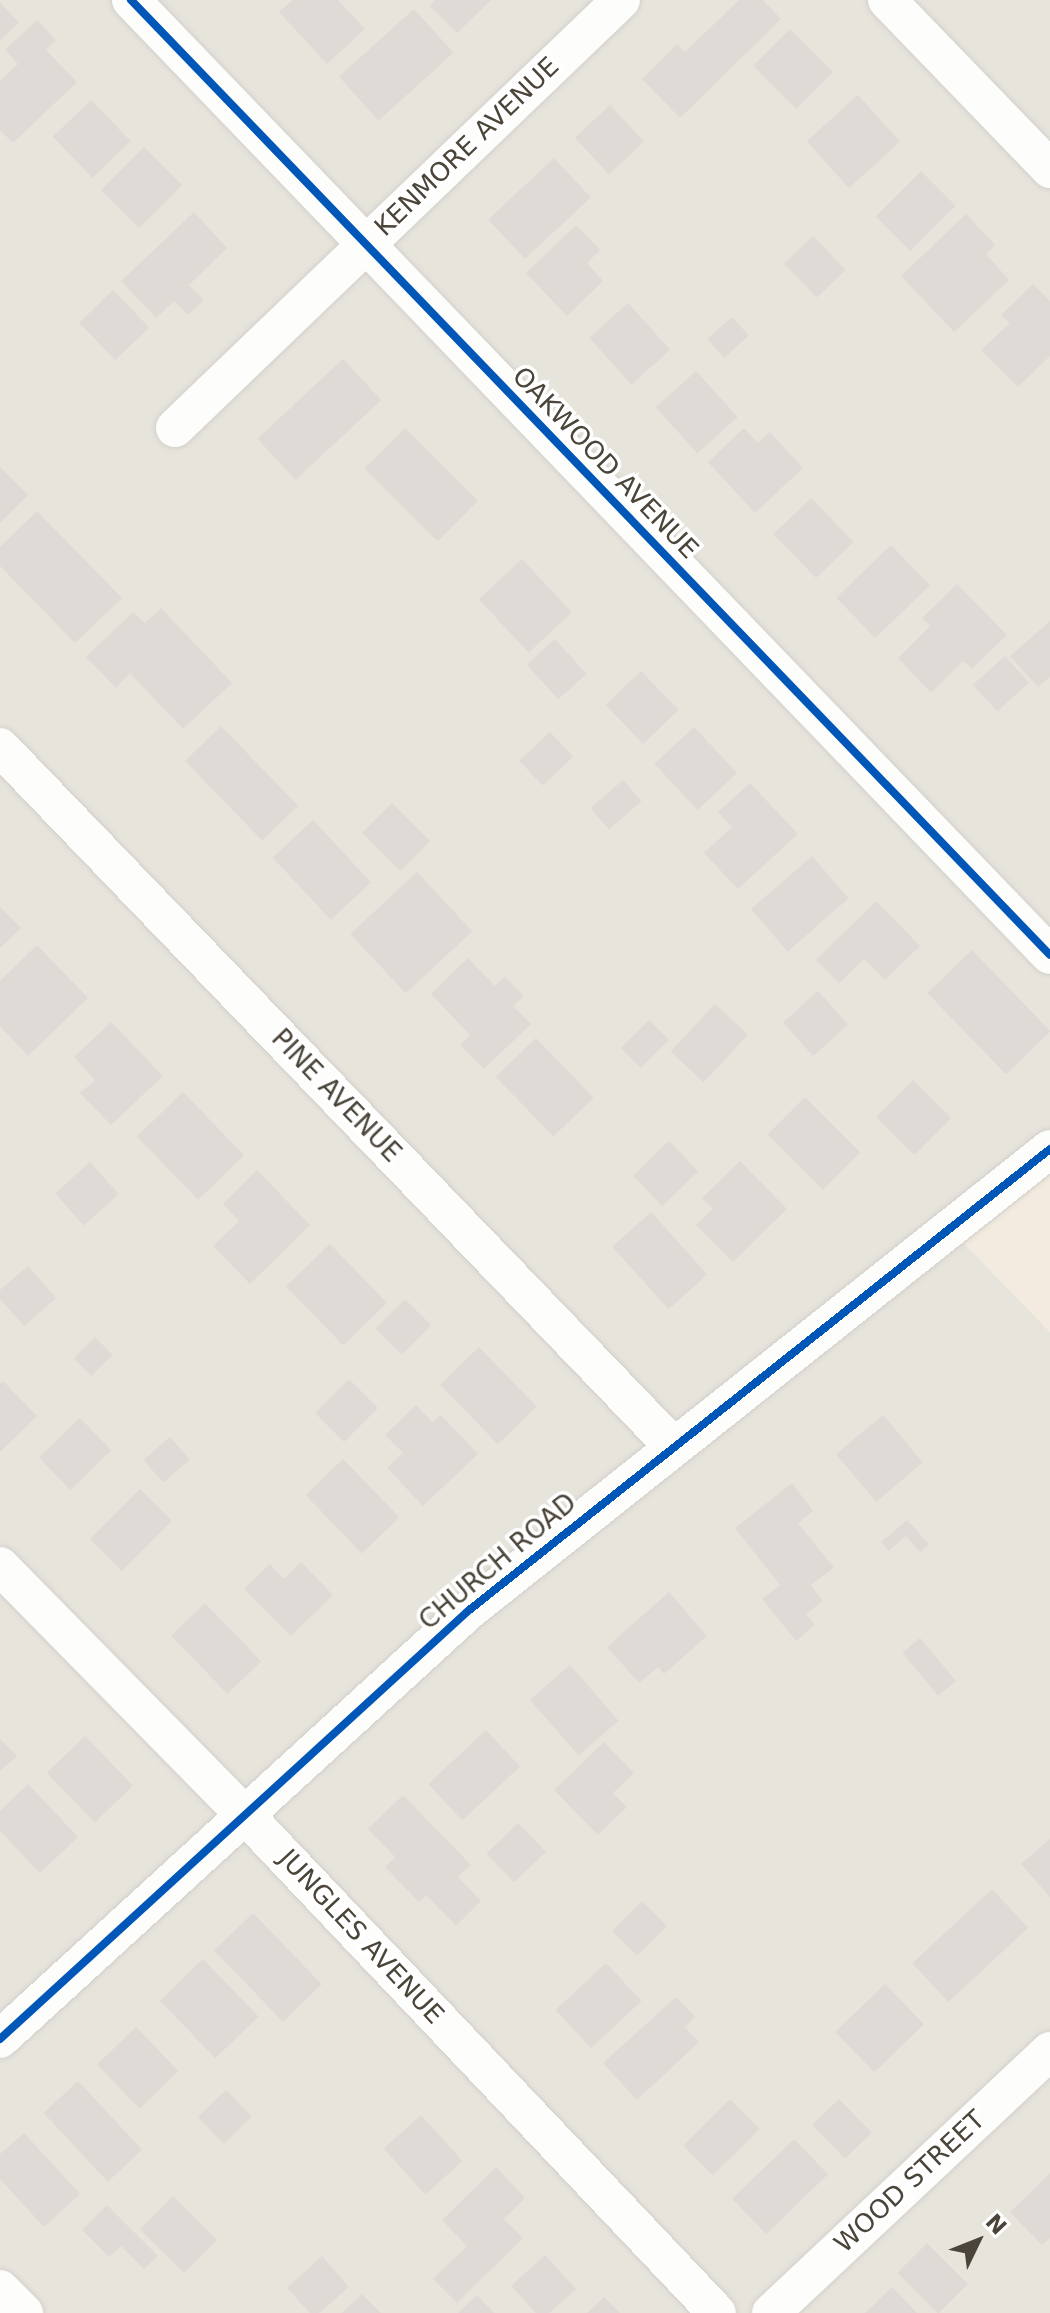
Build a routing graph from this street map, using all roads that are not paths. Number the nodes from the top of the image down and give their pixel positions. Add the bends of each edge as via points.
1 (131, 0) edge
2 (621, 0) edge
3 (887, 0) edge
4 (1050, 169) edge
5 (366, 244) junction
6 (175, 428) dead end
7 (0, 747) edge
8 (1050, 955) edge
9 (1050, 1149) edge
10 (672, 1445) junction
11 (0, 1566) edge
12 (245, 1815) junction
13 (0, 2039) edge
14 (1050, 2051) edge
15 (0, 2289) edge
16 (24, 2313) edge
17 (717, 2313) edge
18 (771, 2313) edge

1 - 5 street, OAKWOOD AVENUE
2 - 5 street, KENMORE AVENUE
3 - 4 street
5 - 6 street, KENMORE AVENUE
5 - 8 street, OAKWOOD AVENUE
7 - 10 street, PINE AVENUE
9 - 10 street, CHURCH ROAD
10 - 12 street, CHURCH ROAD via 382,1686
11 - 12 street, JUNGLES AVENUE
12 - 13 street, CHURCH ROAD
12 - 17 street, JUNGLES AVENUE
14 - 18 street, WOOD STREET
15 - 16 street

